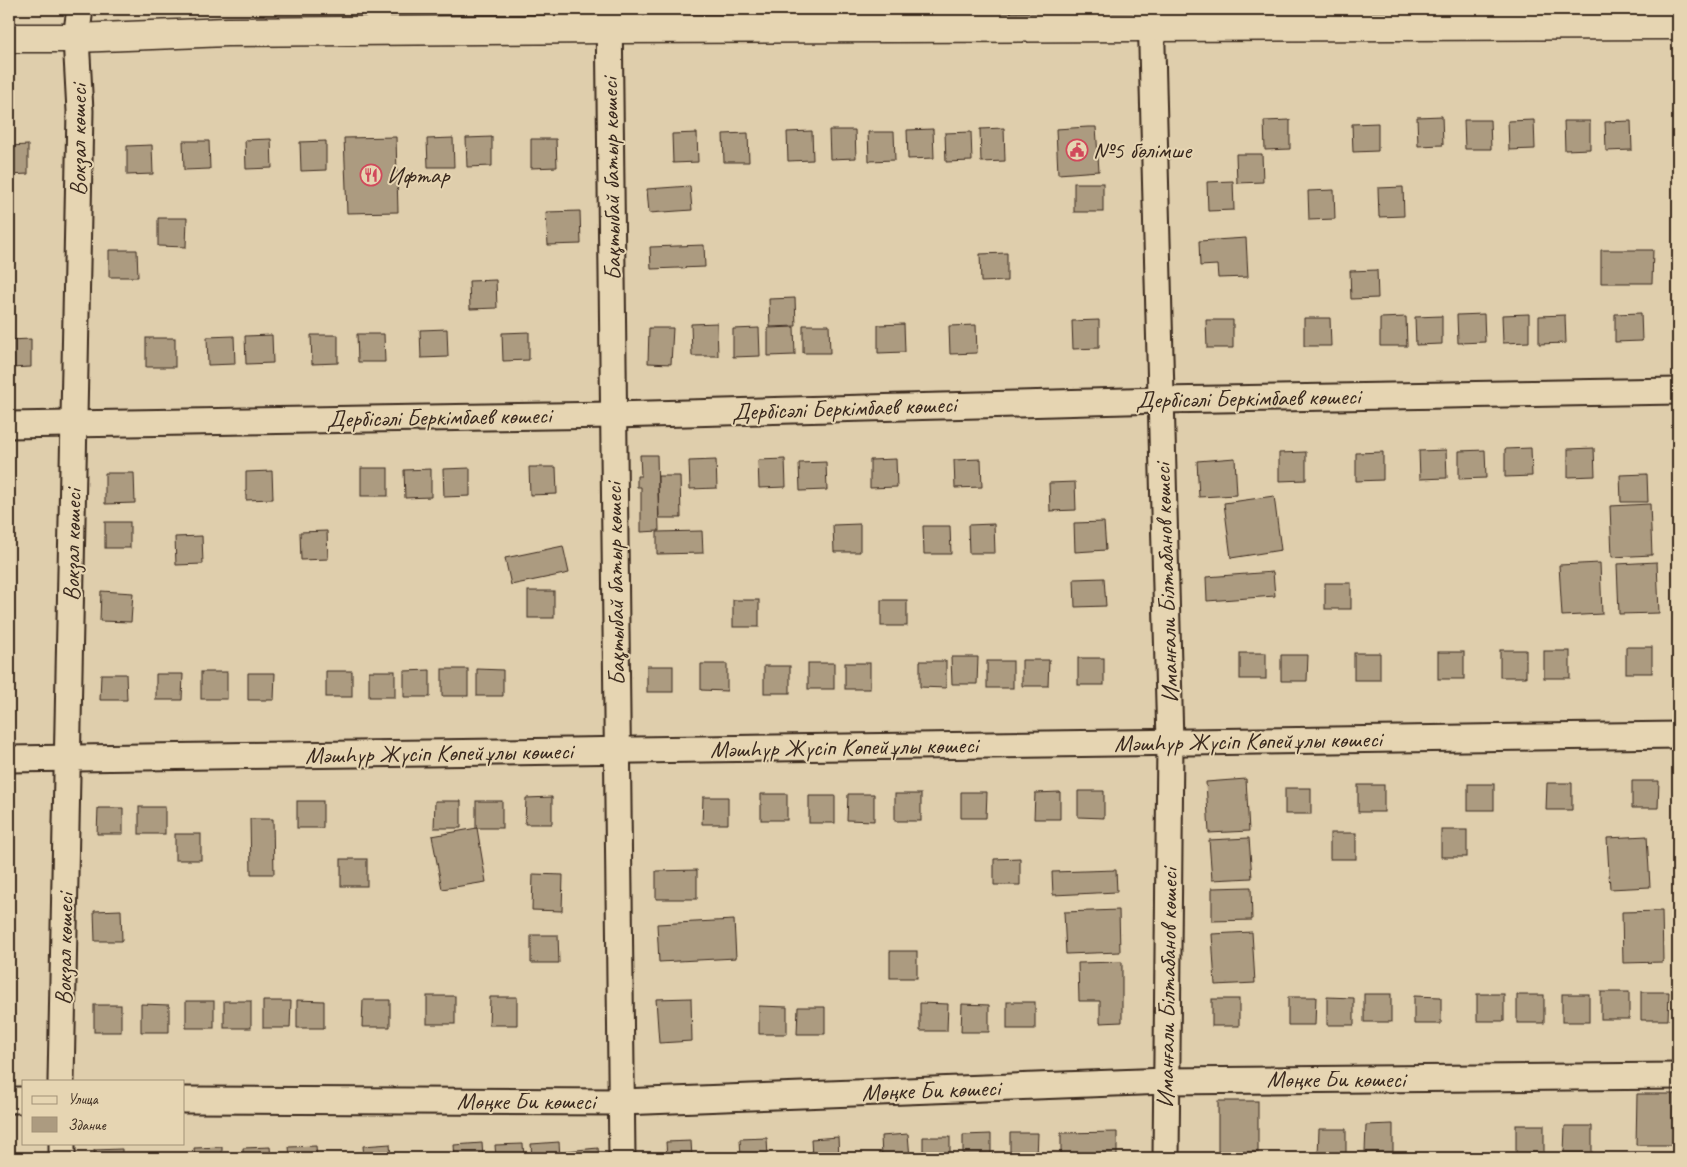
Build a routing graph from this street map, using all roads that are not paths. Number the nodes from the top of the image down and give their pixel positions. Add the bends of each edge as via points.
1 (80, 9) edge
2 (1151, 18) edge
3 (609, 19) edge
4 (1678, 25) edge
5 (9, 38) edge
6 (76, 38) junction
7 (1678, 391) edge
8 (1161, 400) junction
9 (613, 415) junction
10 (75, 423) junction
11 (9, 424) edge
12 (1678, 735) edge
13 (1170, 742) junction
14 (617, 751) junction
15 (67, 758) junction
16 (9, 759) edge
17 (1678, 1076) edge
18 (62, 1080) edge
19 (1166, 1081) junction
20 (9, 1100) edge
21 (22, 1100) edge
22 (185, 1100) edge
23 (621, 1102) junction
24 (62, 1144) edge
25 (62, 1158) edge
26 (622, 1158) edge
27 (1166, 1158) edge

1 - 6 street, Вокзал көшесі
2 - 3 main road
2 - 4 main road
2 - 8 street, Иманғали Білтабанов көшесі
3 - 6 main road
3 - 9 street, Бақтыбай батыр көшесі
5 - 6 main road
6 - 10 street, Вокзал көшесі via 80,111
7 - 8 street, Дербісәлі Беркімбаев көшесі
8 - 9 street, Дербісәлі Беркімбаев көшесі
8 - 13 street, Иманғали Білтабанов көшесі
9 - 10 street, Дербісәлі Беркімбаев көшесі
9 - 14 street, Бақтыбай батыр көшесі
10 - 11 street, Дербісәлі Беркімбаев көшесі
10 - 15 street, Вокзал көшесі
12 - 13 street, Мәшһүр Жүсіп Көпейұлы көшесі
13 - 14 street, Мәшһүр Жүсіп Көпейұлы көшесі
13 - 19 street, Иманғали Білтабанов көшесі
14 - 15 street, Мәшһүр Жүсіп Көпейұлы көшесі
14 - 23 street, Бақтыбай батыр көшесі
15 - 16 street, Мәшһүр Жүсіп Көпейұлы көшесі
15 - 18 street, Вокзал көшесі
17 - 19 street, Мөңке Би көшесі
19 - 23 street, Мөңке Би көшесі
19 - 27 street, Иманғали Білтабанов көшесі
20 - 21 street
22 - 23 street, Мөңке Би көшесі
23 - 26 street, Бақтыбай батыр көшесі
24 - 25 street

